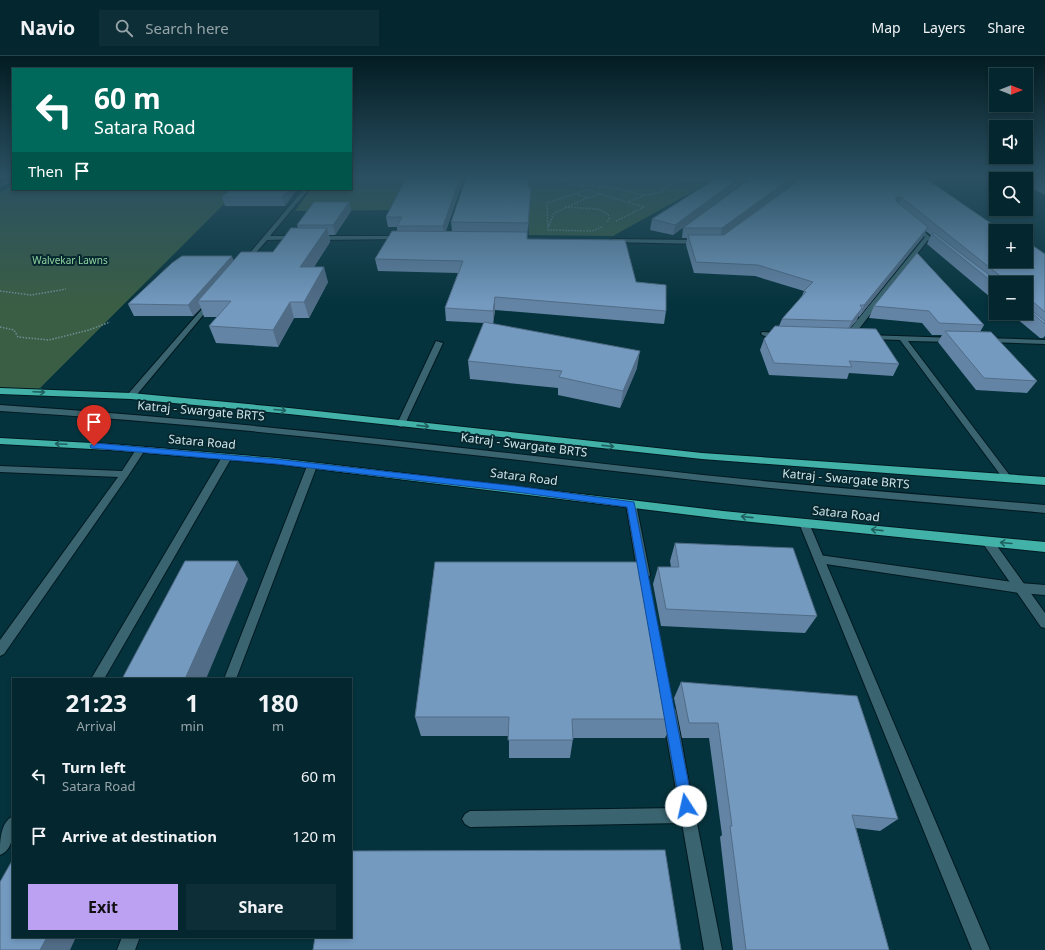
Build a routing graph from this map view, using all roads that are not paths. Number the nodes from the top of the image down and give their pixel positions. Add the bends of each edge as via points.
1 (281, 220) edge
2 (912, 223) edge
3 (677, 237) edge
4 (928, 237) junction
5 (266, 238) junction
6 (305, 238) edge
7 (313, 238) edge
8 (408, 238) edge
9 (610, 241) edge
10 (671, 241) junction
11 (706, 242) edge
12 (945, 251) edge
13 (240, 268) edge
14 (214, 298) edge
15 (765, 334) dead end
16 (788, 335) edge
17 (902, 338) junction
18 (958, 340) edge
19 (982, 340) edge
20 (1045, 342) edge
21 (439, 343) dead end
22 (0, 391) edge
23 (131, 396) junction
24 (0, 408) edge
25 (402, 424) junction
26 (0, 441) edge
27 (140, 450) junction
28 (226, 457) junction
29 (312, 466) junction
30 (0, 469) edge
31 (125, 474) junction
32 (1008, 479) junction
33 (1045, 481) edge
34 (631, 504) junction
35 (1045, 509) edge
36 (804, 523) junction
37 (988, 542) junction
38 (1045, 547) edge
39 (819, 559) junction
40 (646, 586) edge
41 (1020, 588) junction
42 (1045, 590) edge
43 (1045, 623) edge
44 (0, 650) edge
45 (98, 678) edge
46 (230, 678) edge
47 (667, 702) edge
48 (688, 815) junction
49 (470, 819) dead end
50 (12, 826) edge
51 (0, 846) edge
52 (131, 938) edge
53 (126, 950) edge
54 (713, 950) edge
55 (981, 950) edge

1 - 5 street
2 - 4 street
3 - 10 street
4 - 12 street
4 - 17 street via 853,336
5 - 6 street
5 - 13 street
7 - 8 street
9 - 10 street
10 - 11 street
14 - 23 street
15 - 16 street
17 - 18 street
17 - 32 street
19 - 20 street
21 - 25 street
22 -> 23 highway
23 -> 25 highway
24 - 35 street, Katraj - Swargate BRTS via 116,415 278,430 705,478
25 -> 32 highway via 702,456
27 -> 26 highway, Satara Road
27 - 28 highway, Satara Road
27 - 31 street
28 - 29 highway, Satara Road
28 - 45 street
29 - 34 highway, Satara Road
29 - 46 street
30 - 31 street
31 - 44 street
32 - 33 highway
36 -> 34 highway, Satara Road
34 - 40 street
37 -> 36 highway, Satara Road
36 - 39 street
38 -> 37 highway, Satara Road
37 - 41 street
39 - 41 street
39 - 55 street
41 - 42 street
41 - 43 street
47 - 48 street
48 - 49 street
48 - 54 street
50 - 51 street
52 - 53 street

